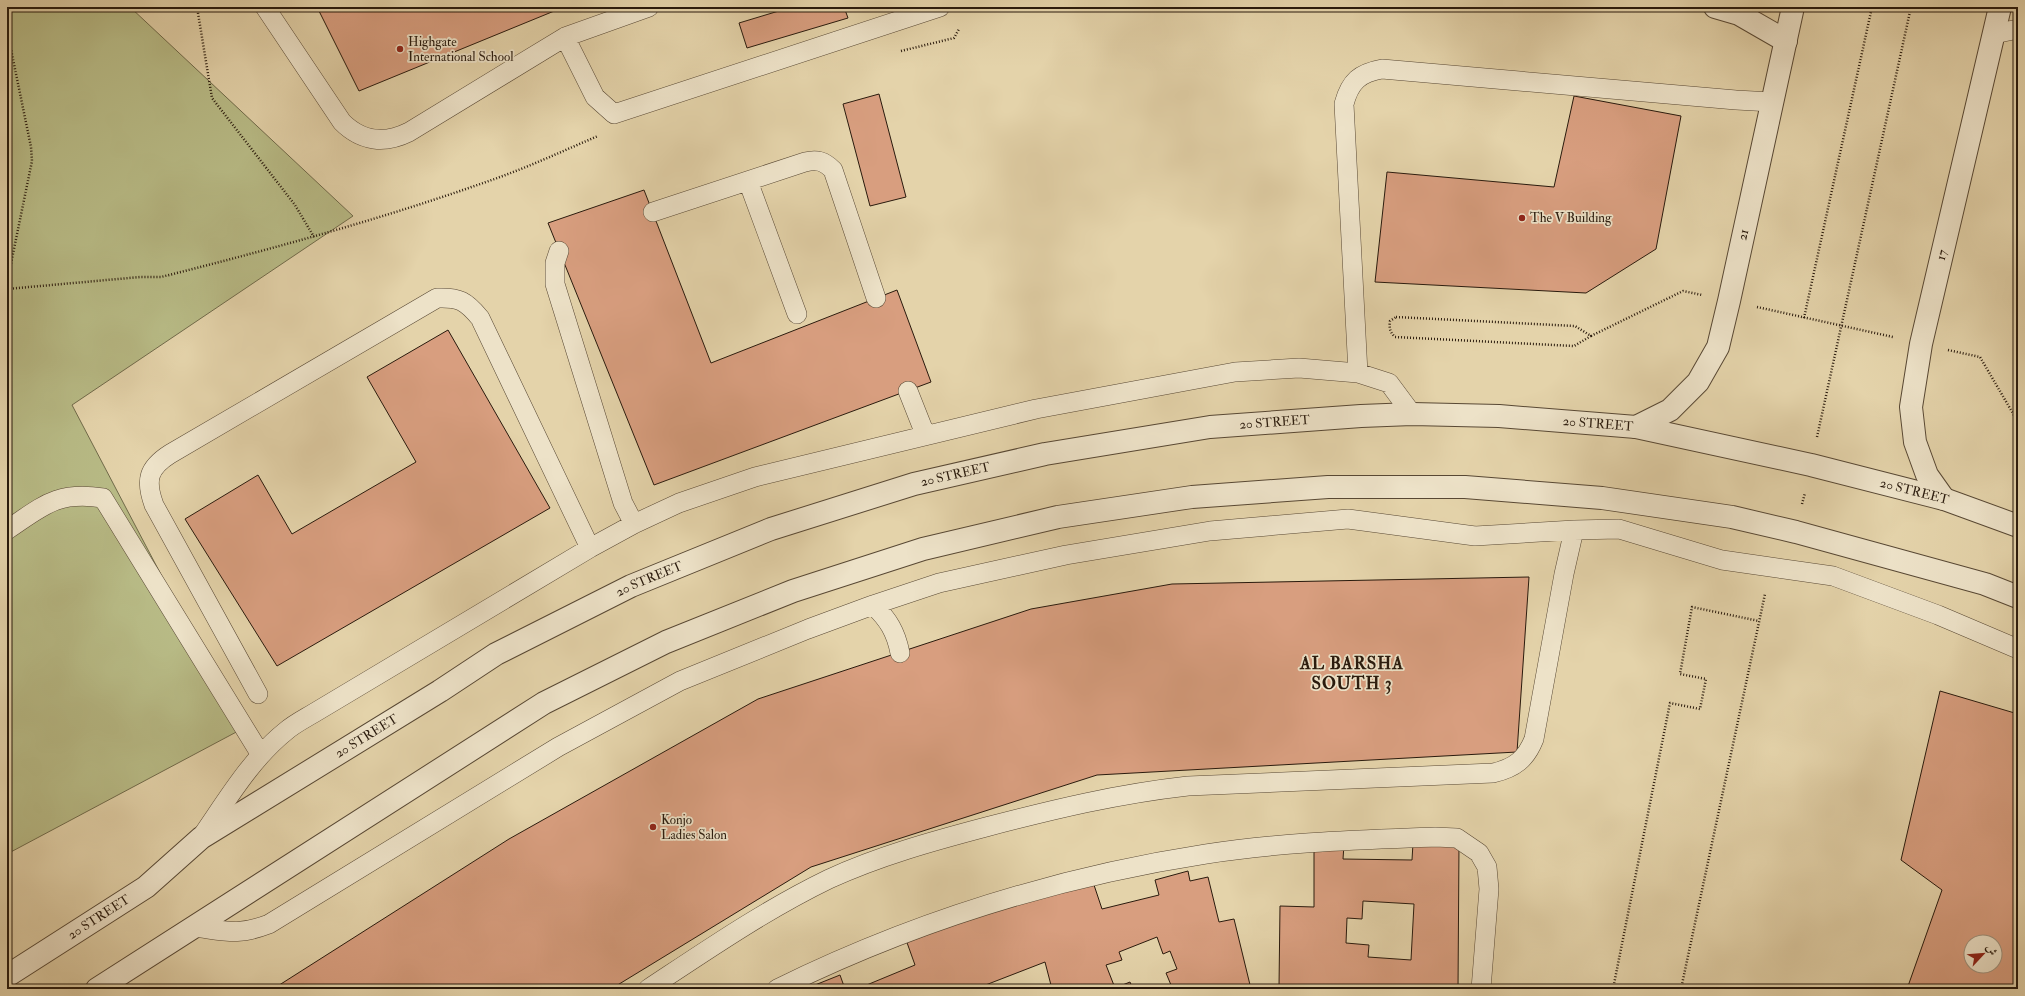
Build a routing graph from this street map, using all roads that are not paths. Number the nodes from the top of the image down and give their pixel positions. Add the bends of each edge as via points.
1 (265, 7) edge
2 (649, 7) edge
3 (940, 7) edge
4 (1715, 7) edge
5 (1793, 7) edge
6 (2000, 7) edge
7 (2018, 29) edge
8 (1994, 34) junction
9 (565, 37) junction
10 (1786, 41) junction
11 (1772, 102) junction
12 (748, 181) junction
13 (653, 212) dead end
14 (559, 251) dead end
15 (876, 298) dead end
16 (797, 314) dead end
17 (1358, 373) junction
18 (908, 391) dead end
19 (1412, 414) junction
20 (1636, 427) junction
21 (925, 434) junction
22 (1944, 499) junction
23 (634, 524) junction
24 (2018, 526) edge
25 (7, 530) edge
26 (1574, 530) junction
27 (590, 548) junction
28 (2018, 597) edge
29 (873, 605) junction
30 (2018, 649) edge
31 (900, 653) dead end
32 (258, 694) dead end
33 (261, 755) junction
34 (201, 838) junction
35 (194, 927) junction
36 (7, 976) edge
37 (97, 989) edge
38 (648, 989) edge
39 (777, 989) edge
40 (1481, 989) edge

1 - 9 lane via 342,122 358,135 382,141 409,132
2 - 9 lane
3 - 9 lane via 614,114 595,98
4 - 10 street via 1739,14
5 - 10 street, 21
6 - 8 street, 17
7 - 8 lane
8 - 22 street, 17 via 1921,344 1911,407 1915,442 1927,475
10 - 11 street, 21
11 - 17 lane via 1382,68 1368,71 1348,90 1344,104
11 - 20 street, 21 via 1718,347 1698,382 1670,410
12 - 13 lane
12 - 15 lane via 815,160 826,163 833,170
12 - 16 lane
14 - 23 lane via 555,263 555,284 623,503
17 - 19 lane via 1390,383
17 - 21 lane via 1299,368 1235,372 1036,409
18 - 21 lane
19 - 20 street, 20 STREET via 1499,416
19 - 34 street, 20 STREET via 1210,427 1045,454 914,484 771,529 631,586 496,654
20 - 22 street, 20 STREET via 1811,465
21 - 23 lane via 755,477 679,502
22 - 24 street, 20 STREET
23 - 27 lane
25 - 33 lane via 51,501 87,495 103,498
26 - 29 lane via 1475,536 1348,519 1210,531 1058,557 939,583
26 - 30 lane via 1619,529 1722,560 1833,576 1938,615
26 - 38 lane via 1534,739 1529,752 1520,763 1508,770 1493,773 1188,786 1141,791 1051,810 938,840 884,857 830,879 740,927
27 - 32 lane via 480,318 469,305 453,297 437,298 157,462 150,475 148,490 154,505
27 - 33 lane via 314,713 286,732
28 - 35 street via 1985,584 1796,532 1732,517 1602,498 1465,487 1328,487 1192,497 1058,517 923,549 793,591 666,642 544,703
29 - 31 lane via 884,614 892,626
29 - 35 lane via 680,681 558,747 269,924 236,933
33 - 34 lane via 239,782
34 - 36 street, 20 STREET via 146,887
35 - 37 street
39 - 40 lane via 893,937 970,909 1049,886 1128,868 1208,854 1287,845 1435,838 1457,838 1479,853 1487,867 1489,889

